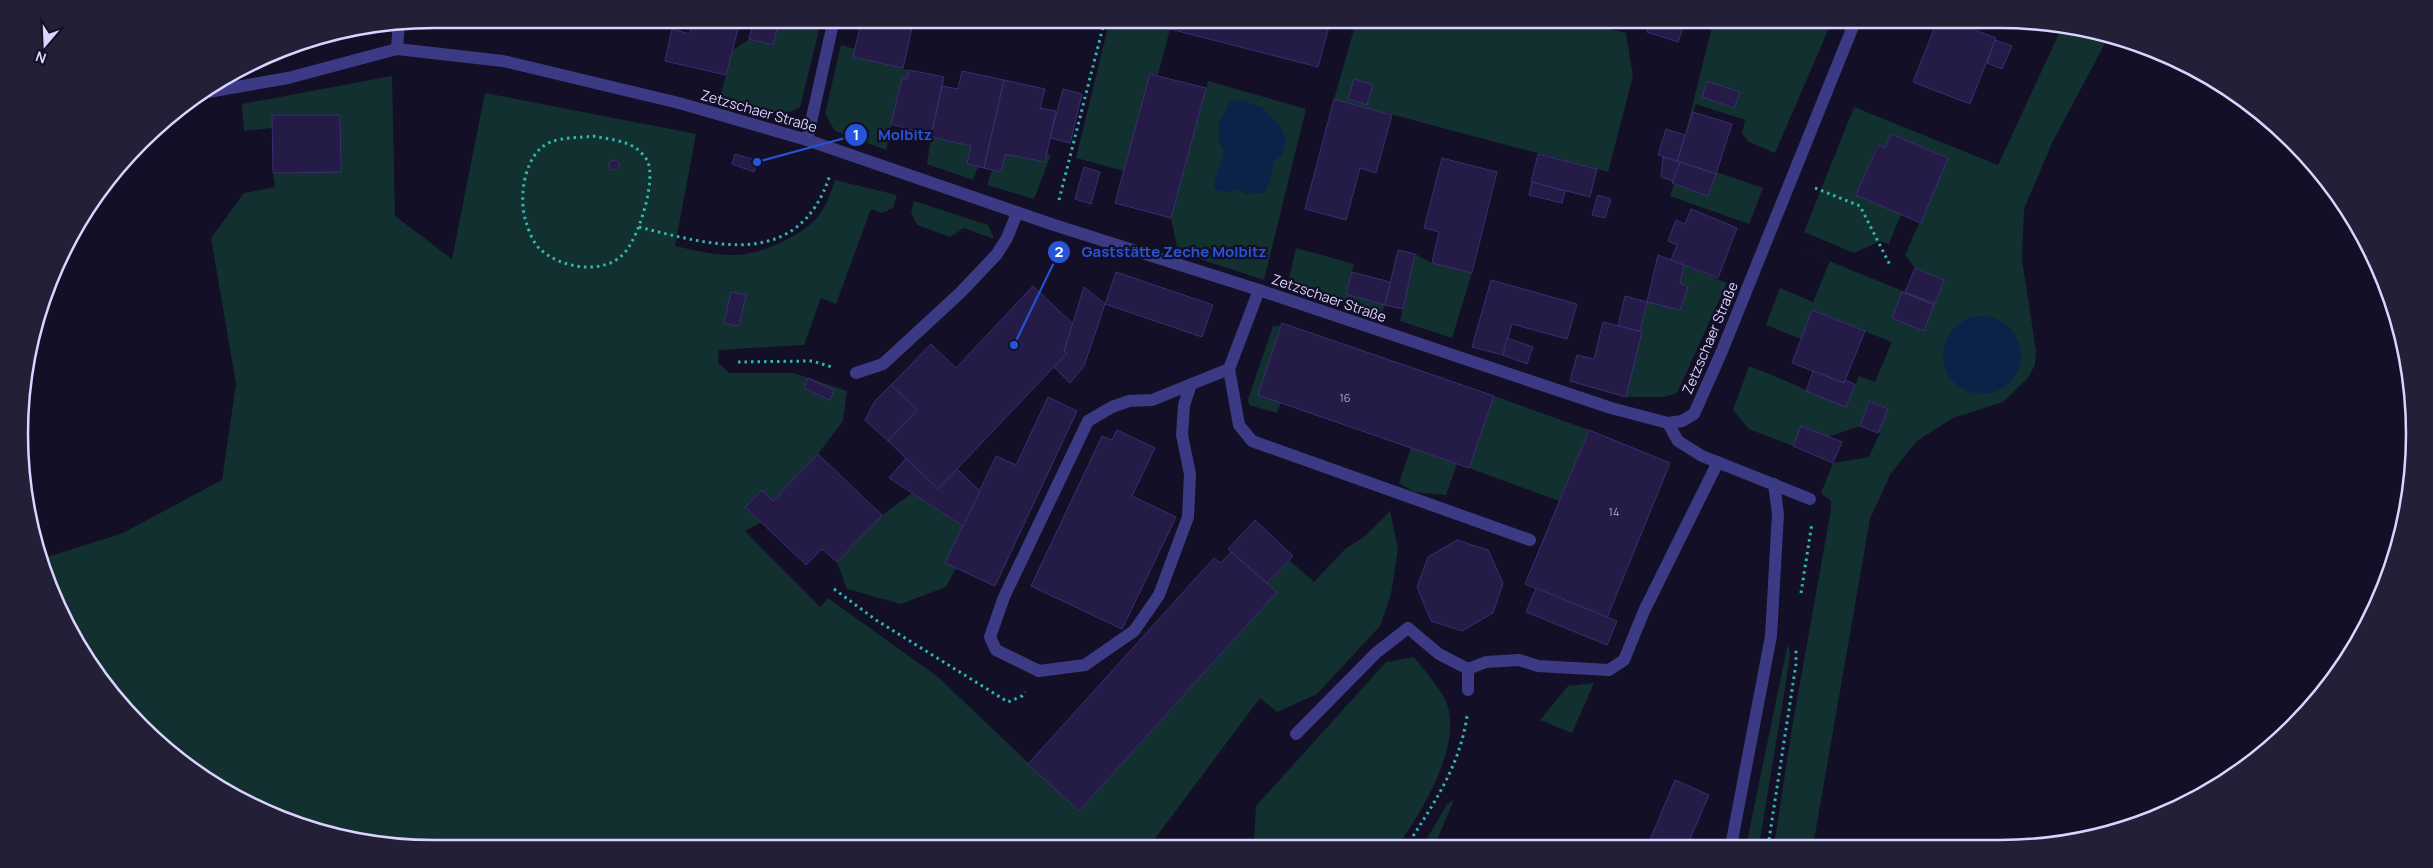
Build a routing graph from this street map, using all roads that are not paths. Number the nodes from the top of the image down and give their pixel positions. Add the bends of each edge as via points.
1 (832, 28) edge
2 (1852, 28) edge
3 (398, 29) edge
4 (397, 49) junction
5 (217, 90) edge
6 (807, 140) junction
7 (1017, 213) junction
8 (1259, 290) junction
9 (1229, 369) junction
10 (856, 374) road end
11 (1191, 384) junction
12 (1668, 423) junction
13 (1718, 462) junction
14 (1774, 484) junction
15 (1810, 498) road end
16 (1530, 540) dead end
17 (1468, 669) junction
18 (1468, 690) road end
19 (1296, 734) dead end
20 (1732, 840) edge

1 - 6 street
2 - 12 street, Zetzschaer Straße via 1694,414
3 - 4 street
4 - 5 street, Zetzschaer Straße via 288,78
4 - 6 street, Zetzschaer Straße via 503,61 670,101
6 - 7 street, Zetzschaer Straße
7 - 8 street, Zetzschaer Straße
7 - 10 street via 998,254 960,293 882,364
8 - 9 street
8 - 12 street, Zetzschaer Straße via 1611,408
9 - 11 street
9 - 16 street via 1239,425 1252,441
11 - 11 street via 1152,400 1129,401 1112,407 1088,422 1004,597 990,637 996,650 1039,671 1085,665 1134,631 1159,595 1188,517 1190,474 1182,435 1184,405
12 - 13 street via 1678,441
13 - 14 street
13 - 17 street via 1644,611 1624,660 1609,670 1538,666 1518,660 1486,662
14 - 15 street
14 - 20 street via 1778,514 1771,636
17 - 18 street
17 - 19 street via 1439,654 1408,628 1376,653

